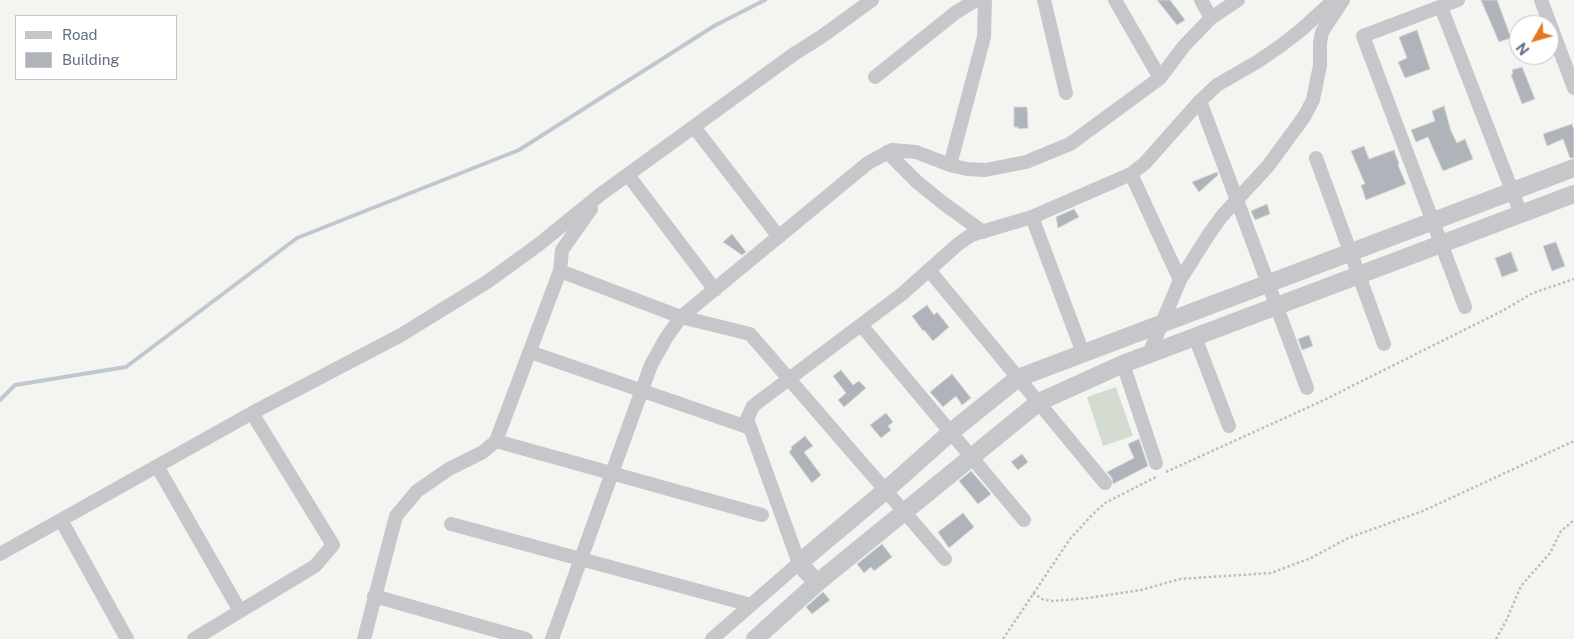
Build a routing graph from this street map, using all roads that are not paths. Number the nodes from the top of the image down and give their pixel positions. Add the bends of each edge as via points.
1 (872, 0) edge
2 (976, 0) edge
3 (985, 0) edge
4 (1044, 0) edge
5 (1115, 0) edge
6 (1201, 0) edge
7 (1238, 0) edge
8 (1334, 0) edge
9 (1343, 0) edge
10 (1458, 0) edge
11 (1541, 0) edge
12 (1441, 7) junction
13 (1211, 18) junction
14 (875, 77) dead end
15 (1160, 78) junction
16 (1574, 88) edge
17 (1066, 93) dead end
18 (1200, 101) junction
19 (694, 127) junction
20 (887, 152) junction
21 (1316, 158) dead end
22 (950, 165) junction
23 (1574, 168) edge
24 (1131, 174) junction
25 (628, 175) junction
26 (1513, 191) junction
27 (601, 194) junction
28 (1574, 194) edge
29 (1237, 201) junction
30 (1521, 214) junction
31 (1032, 216) junction
32 (1432, 221) junction
33 (983, 232) junction
34 (779, 237) junction
35 (1441, 244) junction
36 (1350, 252) junction
37 (930, 270) junction
38 (560, 271) junction
39 (1359, 275) junction
40 (1180, 280) junction
41 (1268, 284) junction
42 (715, 290) junction
43 (1276, 306) junction
44 (1465, 307) dead end
45 (681, 317) junction
46 (1160, 324) junction
47 (861, 325) junction
48 (1195, 337) junction
49 (1384, 344) dead end
50 (530, 352) junction
51 (1083, 353) junction
52 (1149, 354) junction
53 (1123, 364) junction
54 (789, 378) junction
55 (1018, 378) junction
56 (1307, 388) dead end
57 (642, 390) junction
58 (1039, 402) junction
59 (252, 414) junction
60 (1229, 426) dead end
61 (750, 428) junction
62 (951, 432) junction
63 (496, 441) junction
64 (972, 457) junction
65 (1156, 463) dead end
66 (157, 466) junction
67 (612, 473) junction
68 (1105, 483) dead end
69 (886, 490) junction
70 (904, 512) junction
71 (762, 516) dead end
72 (61, 520) junction
73 (1024, 520) dead end
74 (451, 524) dead end
75 (0, 554) edge
76 (581, 559) junction
77 (945, 559) dead end
78 (799, 563) junction
79 (817, 583) junction
80 (374, 596) junction
81 (751, 605) junction
82 (240, 611) junction
83 (127, 639) edge
84 (194, 639) edge
85 (364, 639) edge
86 (526, 639) edge
87 (552, 639) edge
88 (712, 639) edge
89 (755, 639) edge

1 - 19 street
2 - 14 street
3 - 22 street via 984,37
4 - 17 street
5 - 15 street
6 - 13 street
7 - 13 street
8 - 18 street via 1279,47 1217,85
9 - 29 street via 1322,32 1313,100 1283,148
10 - 12 street
11 - 16 street
12 - 26 street
12 - 32 street via 1363,36
13 - 15 street
15 - 22 street via 1070,144 1034,159 985,170
18 - 24 street via 1145,163
18 - 29 street
19 - 25 street
19 - 34 street
20 - 22 street via 916,152
20 - 33 street via 930,192
20 - 34 street
21 - 36 street
23 - 26 street
24 - 31 street
24 - 40 street
25 - 27 street
25 - 42 street
26 - 30 street
26 - 32 street
27 - 38 street via 562,250
27 - 59 street via 487,282 401,335
28 - 30 street
29 - 40 street via 1222,216
29 - 41 street
30 - 35 street
31 - 33 street
31 - 51 street
32 - 35 street
32 - 36 street
33 - 37 street via 971,235
34 - 42 street
35 - 39 street
35 - 44 street
36 - 39 street
36 - 41 street
37 - 47 street
37 - 55 street
38 - 45 street
38 - 50 street
39 - 43 street
39 - 49 street
40 - 46 street
41 - 43 street
41 - 46 street
42 - 45 street
43 - 48 street
43 - 56 street
45 - 54 street via 750,334
45 - 57 street via 651,365
46 - 51 street
46 - 52 street
47 - 54 street
47 - 62 street
48 - 52 street
48 - 60 street
50 - 57 street
50 - 63 street
51 - 55 street
52 - 53 street
53 - 58 street
53 - 65 street
54 - 61 street via 753,406 747,419
54 - 69 street
55 - 58 street
55 - 62 street
57 - 61 street
57 - 67 street
58 - 64 street
58 - 68 street
59 - 66 street
59 - 82 street via 333,546 315,566
61 - 78 street
62 - 64 street
62 - 69 street
63 - 67 street
63 - 80 street via 417,491 396,516
64 - 70 street
64 - 73 street
66 - 72 street
66 - 82 street
67 - 71 street
67 - 76 street
69 - 70 street
69 - 78 street
70 - 77 street
70 - 79 street
72 - 75 street
72 - 83 street
74 - 76 street
76 - 81 street
76 - 87 street
78 - 79 street
78 - 81 street
79 - 89 street
80 - 85 street
80 - 86 street
81 - 88 street
82 - 84 street

